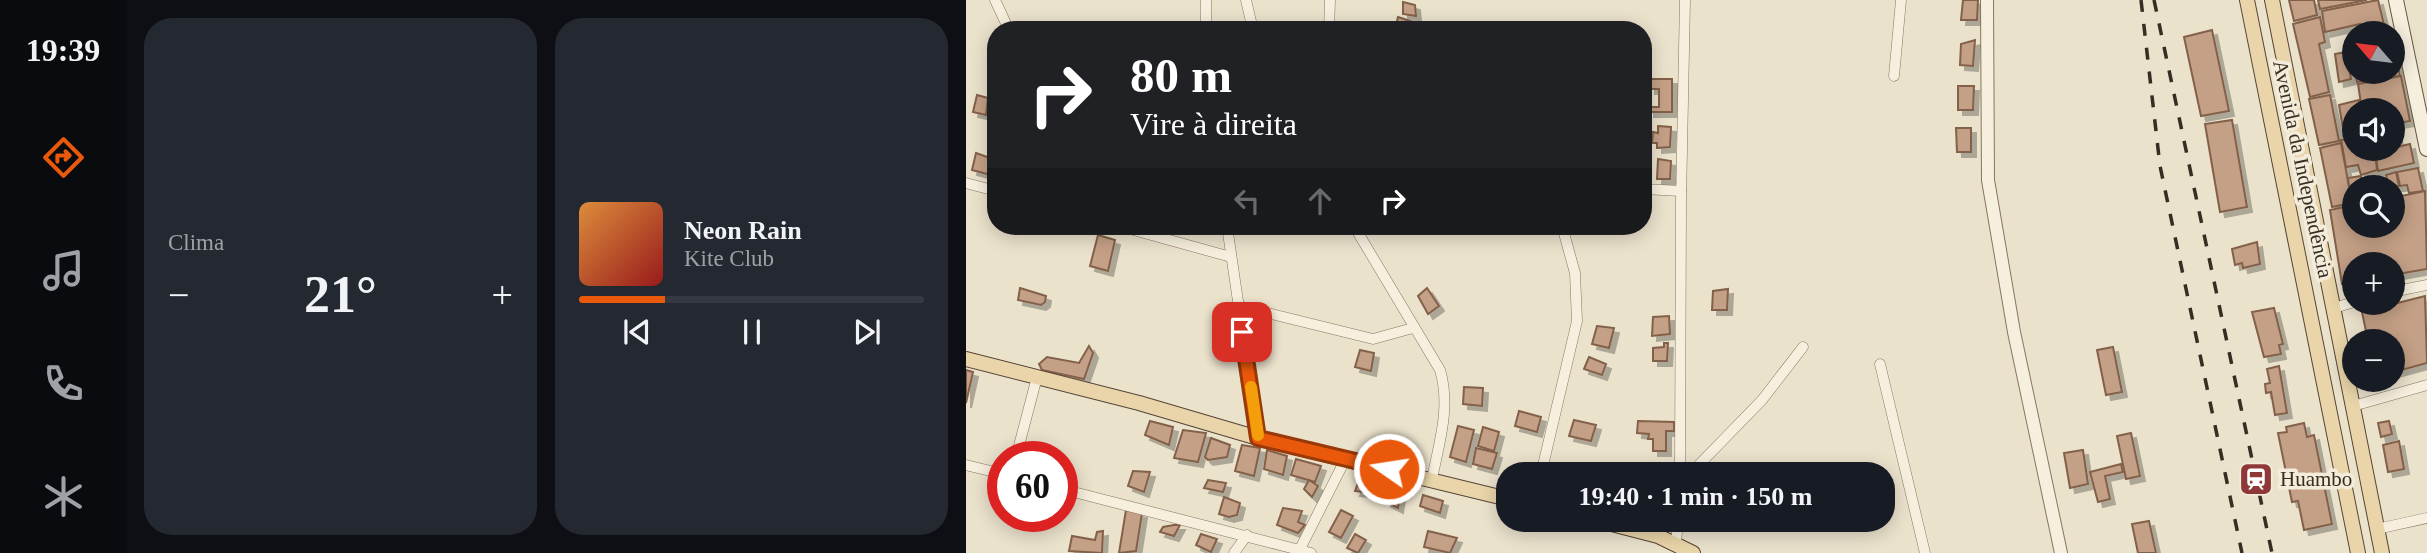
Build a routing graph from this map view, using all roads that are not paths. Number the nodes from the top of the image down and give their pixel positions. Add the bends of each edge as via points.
1 (995, 0) edge
2 (1206, 0) edge
3 (1246, 0) edge
4 (1330, 0) edge
5 (1685, 0) edge
6 (1901, 0) edge
7 (1987, 0) edge
8 (2247, 0) edge
9 (2272, 0) edge
10 (2396, 0) edge
11 (1005, 21) edge
12 (1206, 21) edge
13 (1251, 21) edge
14 (1329, 21) edge
15 (1894, 76) dead end
16 (2427, 149) edge
17 (966, 183) edge
18 (987, 189) edge
19 (1652, 189) edge
20 (1681, 191) junction
21 (2312, 197) junction
22 (2287, 202) junction
23 (1152, 235) edge
24 (1228, 235) edge
25 (1359, 235) edge
26 (1564, 235) edge
27 (1231, 257) junction
28 (2427, 285) edge
29 (2405, 289) edge
30 (2342, 305) edge
31 (1239, 306) junction
32 (2333, 308) junction
33 (1413, 328) junction
34 (1803, 347) dead end
35 (966, 359) edge
36 (1880, 364) dead end
37 (1037, 377) junction
38 (2427, 385) edge
39 (2353, 406) junction
40 (1258, 438) junction
41 (1020, 441) edge
42 (1346, 458) junction
43 (1544, 462) edge
44 (1680, 462) edge
45 (1702, 462) edge
46 (966, 465) edge
47 (2364, 467) junction
48 (987, 470) edge
49 (2341, 472) junction
50 (1432, 479) junction
51 (1078, 493) edge
52 (1496, 496) edge
53 (2427, 518) edge
54 (2377, 529) junction
55 (1646, 532) edge
56 (1677, 532) edge
57 (1247, 535) junction
58 (1676, 543) junction
59 (1303, 552) edge
60 (1234, 553) edge
61 (1693, 553) edge
62 (1925, 553) edge
63 (2062, 553) edge
64 (2358, 553) edge
65 (2382, 553) edge

1 - 11 street
2 - 12 street
3 - 13 street
4 - 14 street
5 - 20 street
6 - 15 street
7 - 63 street via 1988,180 2014,332
8 - 22 main road, Avenida da Independência
9 - 21 main road, Avenida da Independência
10 - 16 main road
17 - 18 street
19 - 20 street
20 - 44 street
21 - 22 main road
21 - 32 main road, Avenida da Independência
22 - 49 main road, Avenida da Independência
23 - 27 street
24 - 27 street
25 - 33 street
26 - 43 street via 1575,273 1577,321
27 - 31 street
28 - 29 street
30 - 32 street
31 - 33 street via 1373,339
31 - 40 street
32 - 39 main road, Avenida da Independência
33 - 50 street via 1440,370 1446,389
34 - 45 street via 1762,400
35 - 37 main road
36 - 62 street
37 - 40 main road
37 - 41 street
38 - 39 street
39 - 47 main road, Avenida da Independência
40 - 42 main road
42 - 50 main road
42 - 59 street
46 - 48 street
47 - 49 main road
47 - 54 main road, Avenida da Independência
49 - 64 main road, Avenida da Independência
50 - 52 main road
51 - 57 street
53 - 54 street
54 - 65 main road, Avenida da Independência
55 - 58 main road
56 - 58 street
57 - 59 street
57 - 60 street
58 - 61 main road

